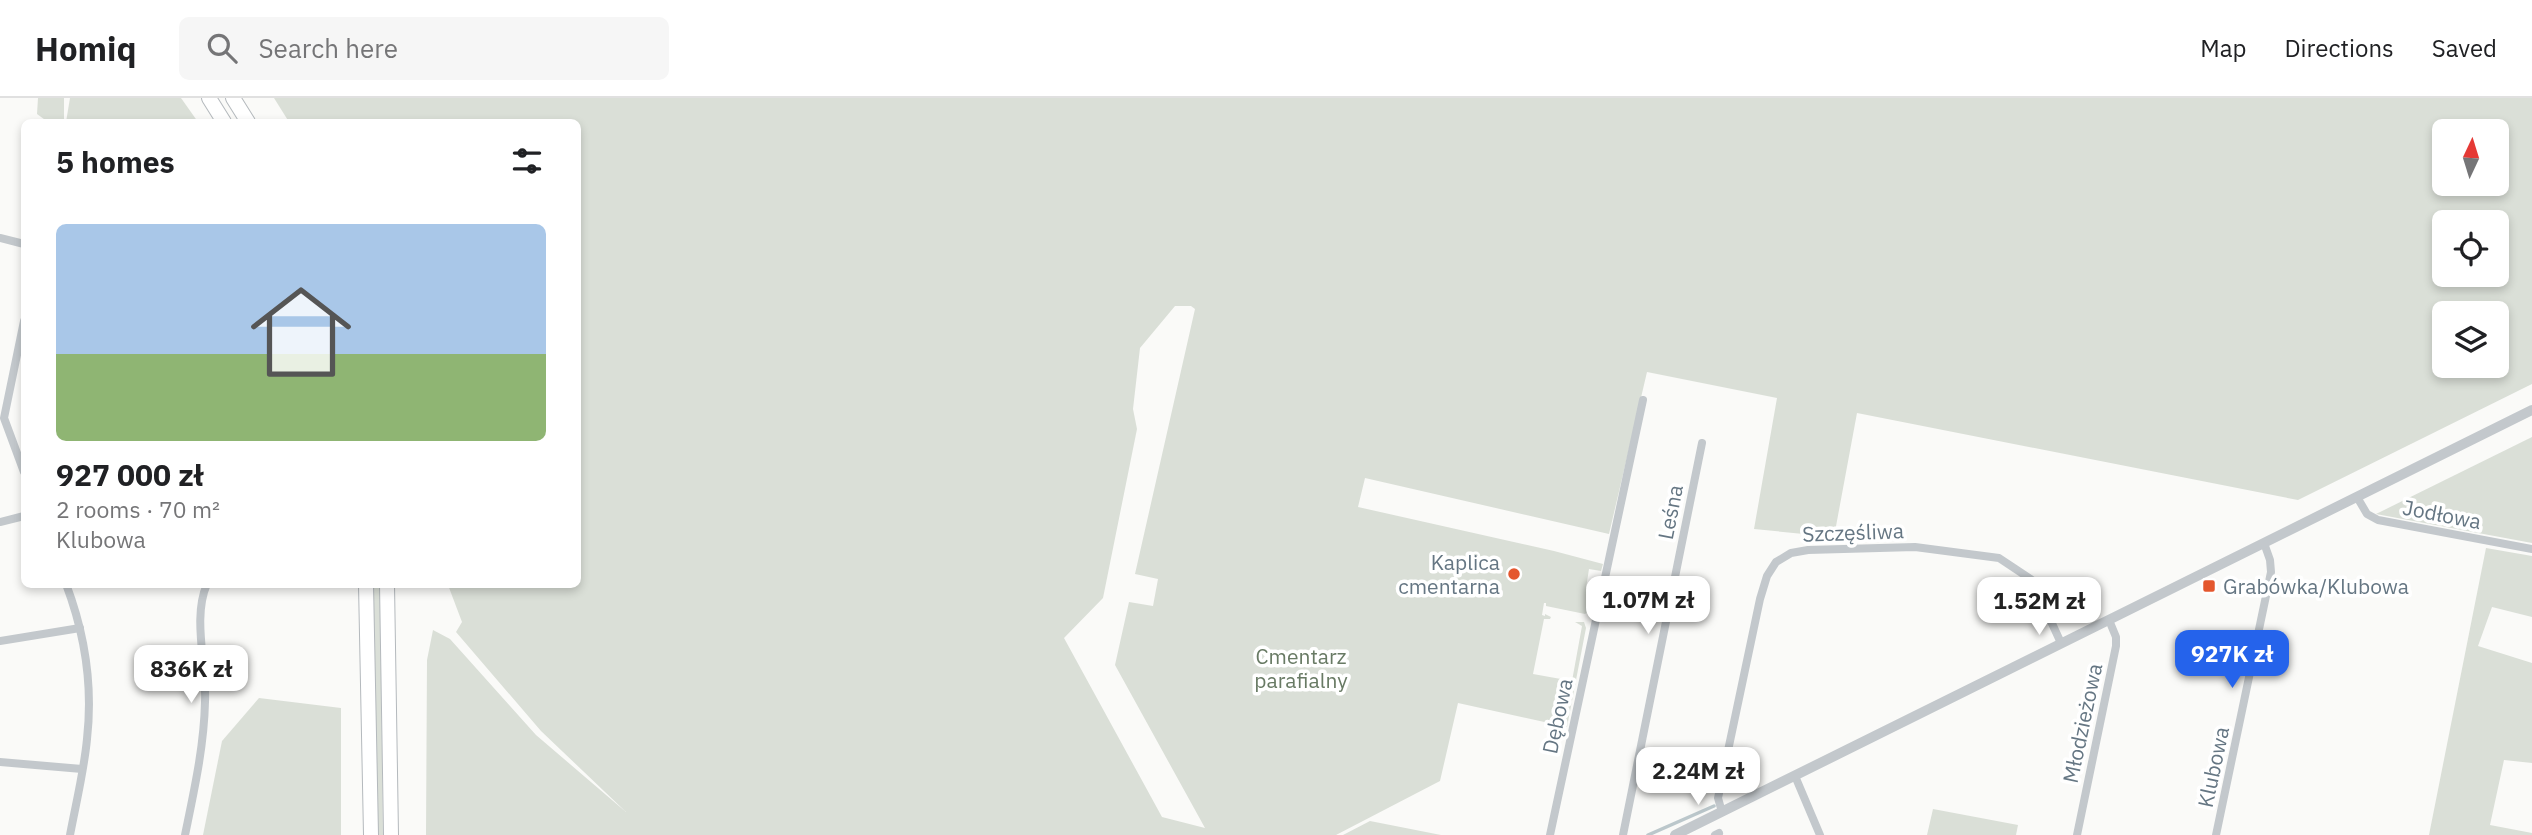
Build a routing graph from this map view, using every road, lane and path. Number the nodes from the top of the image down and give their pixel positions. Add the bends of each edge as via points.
1 (209, 98) edge
2 (233, 98) edge
3 (222, 119) edge
4 (246, 119) edge
5 (0, 237) edge
6 (21, 243) edge
7 (21, 334) edge
8 (1643, 400) dead end
9 (2532, 410) edge
10 (2, 418) edge
11 (1702, 443) dead end
12 (21, 465) edge
13 (2357, 497) junction
14 (21, 517) edge
15 (0, 522) edge
16 (2264, 543) junction
17 (2532, 548) edge
18 (67, 588) edge
19 (206, 588) edge
20 (366, 588) edge
21 (387, 588) edge
22 (2109, 620) junction
23 (80, 628) junction
24 (0, 641) edge
25 (2061, 643) junction
26 (0, 762) edge
27 (82, 769) junction
28 (1794, 776) junction
29 (1721, 812) junction
30 (69, 835) edge
31 (185, 835) edge
32 (371, 835) edge
33 (391, 835) edge
34 (1550, 835) edge
35 (1623, 835) edge
36 (1675, 835) edge
37 (1819, 835) edge
38 (2077, 835) edge
39 (2216, 835) edge

1 - 3 highway
2 - 4 highway
5 - 6 street
7 - 10 street
8 - 34 street, Dębowa
9 - 13 street
10 - 12 street
11 - 35 street, Leśna
13 - 16 street
13 - 17 street, Jodłowa via 2367,514 2378,520
14 - 15 street
16 - 22 street
16 - 39 street, Klubowa via 2271,572
18 - 23 street
19 - 31 street via 200,618 204,728
20 - 32 highway
21 - 33 highway
22 - 25 street
22 - 38 street, Młodzieżowa via 2116,646
23 - 24 street
23 - 27 street via 89,708
25 - 28 street
25 - 29 street, Szczęśliwa via 2032,580 1999,558 1915,547 1790,553 1771,569 1760,599 1718,798
26 - 27 street
27 - 30 street
28 - 29 street
28 - 37 street
29 - 36 street

